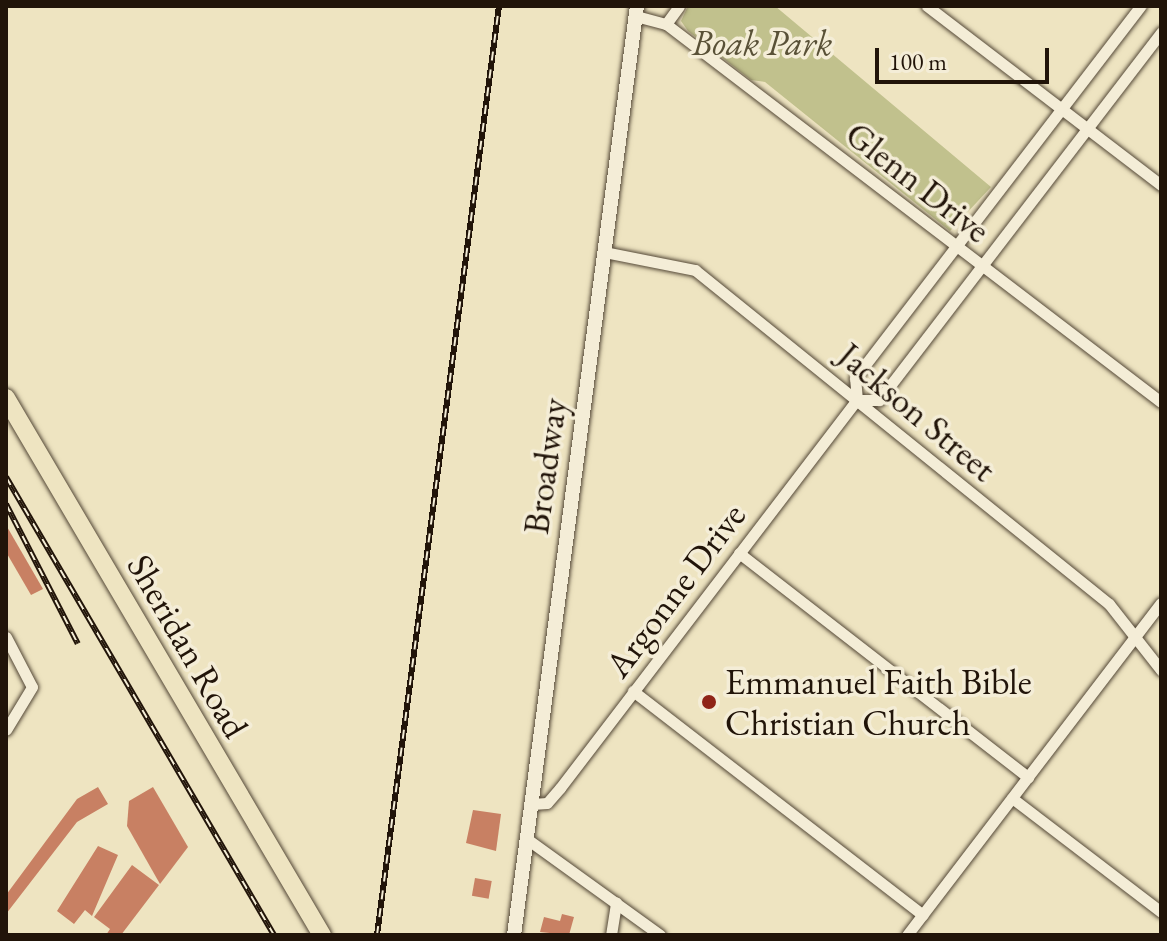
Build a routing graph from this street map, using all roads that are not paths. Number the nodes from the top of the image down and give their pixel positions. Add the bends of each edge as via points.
1 (679, 6) edge
2 (927, 6) edge
3 (1140, 6) edge
4 (637, 11) edge
5 (666, 24) junction
6 (1161, 32) edge
7 (1061, 108) junction
8 (1087, 128) junction
9 (1161, 185) edge
10 (956, 247) junction
11 (604, 252) junction
12 (982, 266) junction
13 (6, 398) edge
14 (857, 400) junction
15 (1161, 402) edge
16 (739, 553) junction
17 (1161, 603) edge
18 (1137, 635) junction
19 (6, 637) edge
20 (1161, 670) edge
21 (633, 691) junction
22 (6, 730) edge
23 (1028, 777) junction
24 (1012, 798) junction
25 (532, 804) junction
26 (527, 839) junction
27 (616, 902) junction
28 (1161, 912) edge
29 (923, 915) junction
30 (317, 932) edge
31 (514, 935) edge
32 (611, 935) edge
33 (660, 935) edge
34 (907, 935) edge

1 - 5 street
2 - 7 street
3 - 7 street, Argonne Drive
4 - 5 street, Glenn Drive
4 - 11 street, Broadway
5 - 10 street, Glenn Drive
6 - 8 street, Argonne Drive
7 - 8 street
7 - 10 street, Argonne Drive
8 - 9 street
8 - 12 street, Argonne Drive
10 - 12 street, Glenn Drive
10 - 14 street, Argonne Drive via 855,378
11 - 14 street, Jackson Street via 695,270
11 - 25 street, Broadway
12 - 14 street, Argonne Drive via 879,400
12 - 15 street, Glenn Drive
13 - 30 highway, Sheridan Road
14 - 16 street, Argonne Drive
14 - 18 street, Jackson Street via 1109,604
16 - 21 street, Argonne Drive
16 - 23 street
17 - 18 street
18 - 20 street, Jackson Street
18 - 23 street
19 - 22 street via 32,687
21 - 25 street, Argonne Drive via 547,803
21 - 29 street
23 - 24 street
24 - 28 street
24 - 29 street
25 - 26 street, Broadway
26 - 27 street
26 - 31 street, Broadway
27 - 32 street
27 - 33 street
29 - 34 street

